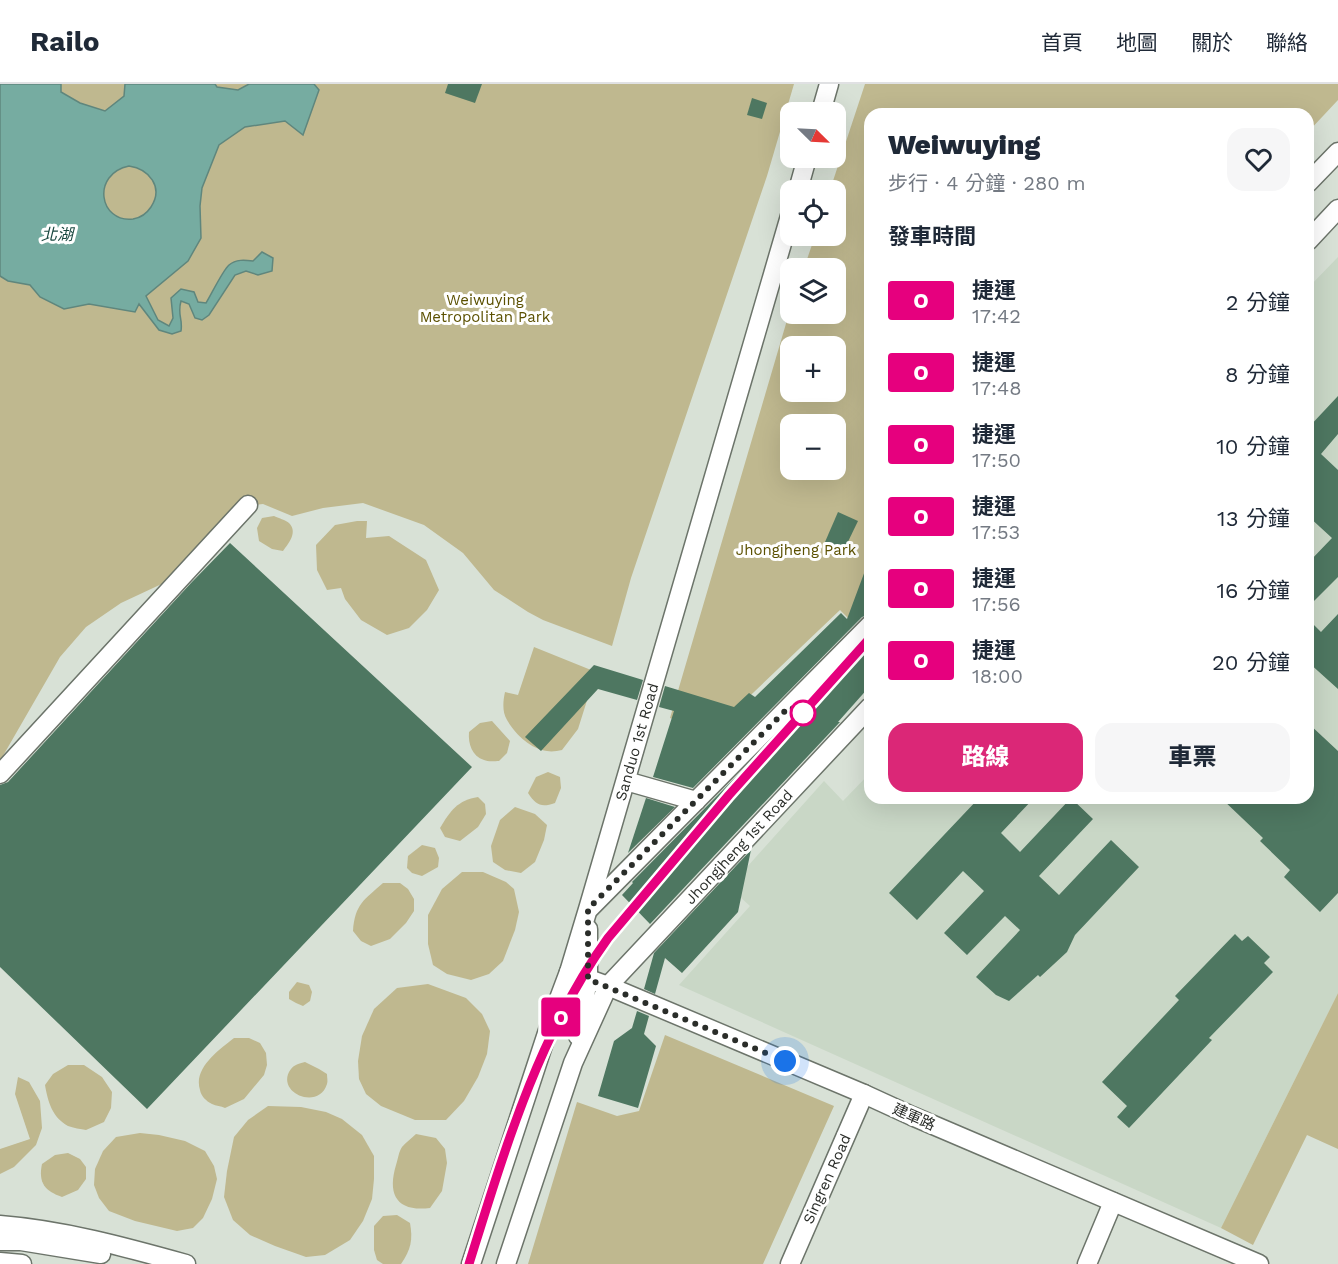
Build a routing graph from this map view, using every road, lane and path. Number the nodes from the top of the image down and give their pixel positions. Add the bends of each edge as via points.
1 (829, 84) edge
2 (823, 102) edge
3 (1338, 152) edge
4 (1314, 177) edge
5 (1338, 209) edge
6 (1314, 235) edge
7 (781, 246) edge
8 (248, 505) dead end
9 (864, 631) edge
10 (864, 713) edge
11 (0, 774) edge
12 (626, 781) junction
13 (696, 801) junction
14 (588, 909) junction
15 (569, 972) junction
16 (588, 979) junction
17 (608, 986) junction
18 (573, 1063) junction
19 (864, 1094) junction
20 (1113, 1202) junction
21 (0, 1225) edge
22 (0, 1241) edge
23 (0, 1262) edge
24 (22, 1264) edge
25 (143, 1264) edge
26 (186, 1264) edge
27 (471, 1264) edge
28 (506, 1264) edge
29 (790, 1264) edge
30 (1087, 1264) edge
31 (1259, 1264) edge

1 - 2 street
3 - 4 street
5 - 6 street
7 - 12 street, Sanduo 1st Road
8 - 11 street
9 - 13 street
10 - 17 street, Jhongjheng 1st Road
12 - 13 street
12 - 14 street, Sanduo 1st Road
13 - 14 street
14 - 15 street, Sanduo 1st Road
14 - 16 street
15 - 16 street, 建軍路
15 - 27 street, Sanduo 1st Road
16 - 17 street, 建軍路
16 - 18 street
17 - 18 street
17 - 19 street, 建軍路
18 - 28 street
19 - 20 street, 建軍路
19 - 29 street, Singren Road
20 - 30 street
20 - 31 street, 建軍路
21 - 26 street via 118,1245
22 - 25 street via 116,1256
23 - 24 street

